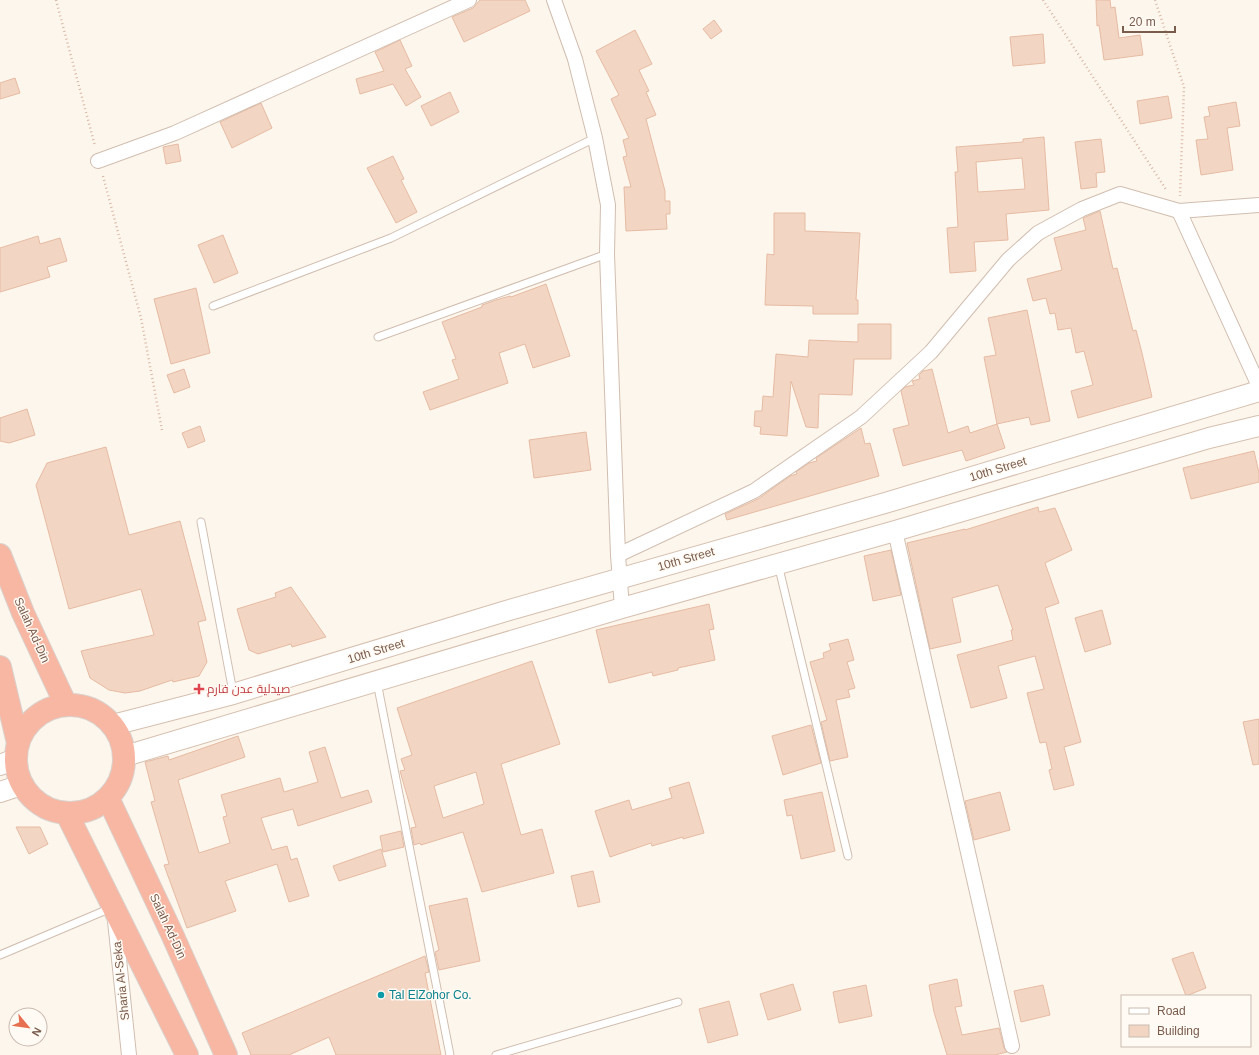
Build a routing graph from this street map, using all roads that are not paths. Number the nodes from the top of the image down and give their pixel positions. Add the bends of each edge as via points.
1 (469, 0) edge
2 (554, 0) edge
3 (595, 138) junction
4 (98, 161) road end
5 (1259, 206) edge
6 (1179, 211) junction
7 (607, 254) junction
8 (213, 306) dead end
9 (378, 337) dead end
10 (1259, 386) edge
11 (1259, 391) edge
12 (1259, 426) edge
13 (201, 522) dead end
14 (895, 531) junction
15 (618, 555) junction
16 (0, 556) edge
17 (778, 564) junction
18 (619, 578) junction
19 (622, 608) junction
20 (0, 667) edge
21 (376, 680) junction
22 (233, 694) junction
23 (66, 704) junction
24 (113, 725) junction
25 (11, 756) edge
26 (125, 756) junction
27 (22, 785) junction
28 (0, 792) edge
29 (108, 798) junction
30 (67, 814) junction
31 (848, 856) dead end
32 (114, 907) junction
33 (0, 955) edge
34 (678, 1002) dead end
35 (1012, 1046) dead end
36 (129, 1055) edge
37 (187, 1055) edge
38 (226, 1055) edge
39 (450, 1055) edge
40 (496, 1055) edge

1 - 4 street via 175,133
2 - 3 street via 575,59
3 - 7 street via 608,205
3 - 8 lane via 391,238
5 - 6 street
6 - 10 street
6 - 15 street via 1120,194 1082,209 1038,233 1008,260 931,352 861,417 754,491
7 - 9 lane
7 - 15 street
11 - 18 main road, 10th Street via 885,503
12 - 14 main road via 1209,438
13 - 22 lane
14 - 17 main road
14 - 35 street
15 - 18 street
16 - 23 highway, Salah Ad-Din via 23,613
17 - 19 main road
17 - 31 lane
18 - 19 street
18 - 22 main road, 10th Street
19 - 21 main road
20 - 25 highway
21 - 26 main road
21 - 39 lane
22 - 24 main road, 10th Street
23 - 24 highway via 84,706 100,713
23 - 25 highway via 49,709 36,717 25,729
24 - 26 highway via 121,740
25 - 27 highway
26 - 29 highway via 123,775 115,791
27 - 28 main road
27 - 30 highway via 33,800 49,810
29 - 30 highway via 102,804 85,812
29 - 38 highway, Salah Ad-Din
30 - 32 highway
32 - 33 lane
32 - 36 street, Sharia Al-Seka
32 - 37 highway
34 - 40 lane

